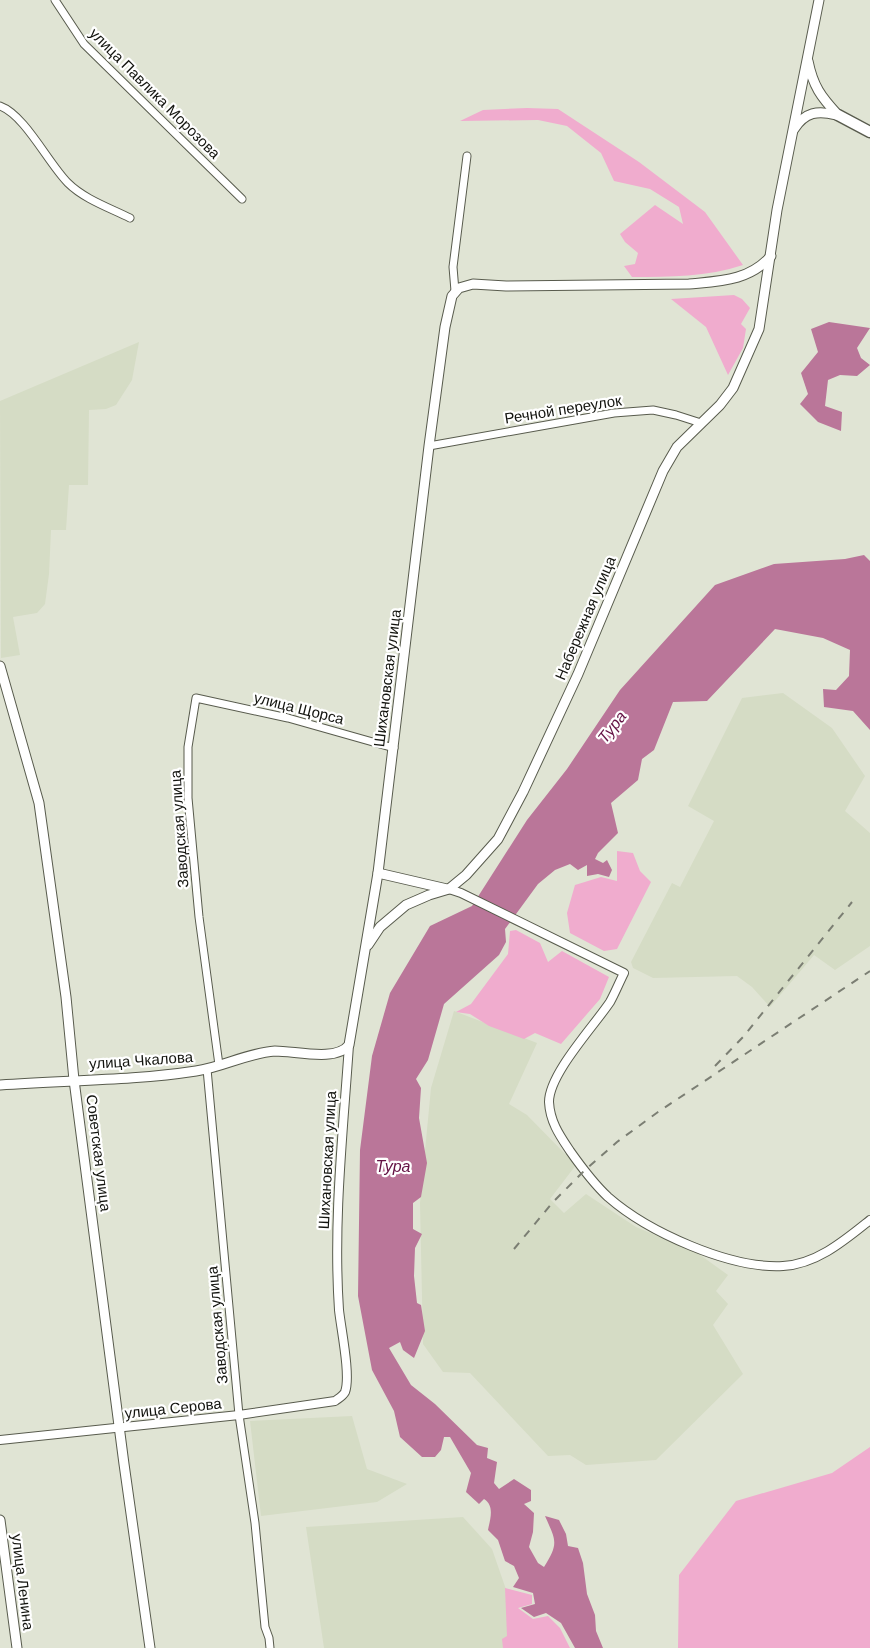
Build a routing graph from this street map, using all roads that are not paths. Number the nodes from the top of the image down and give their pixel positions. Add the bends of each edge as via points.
1 (55, 0) edge
2 (819, 0) edge
3 (807, 56) junction
4 (0, 106) edge
5 (838, 115) junction
6 (870, 132) edge
7 (791, 136) junction
8 (467, 156) dead end
9 (242, 200) dead end
10 (130, 218) dead end
11 (771, 256) junction
12 (750, 273) junction
13 (768, 277) junction
14 (455, 291) junction
15 (701, 423) junction
16 (429, 446) junction
17 (0, 666) edge
18 (196, 698) joint
19 (394, 748) junction
20 (378, 873) junction
21 (449, 889) junction
22 (365, 949) junction
23 (349, 1045) junction
24 (219, 1065) junction
25 (207, 1069) junction
26 (74, 1080) junction
27 (0, 1084) edge
28 (870, 1220) edge
29 (345, 1393) joint
30 (239, 1415) junction
31 (120, 1427) junction
32 (0, 1440) edge
33 (0, 1520) edge
34 (17, 1648) edge
35 (150, 1648) edge
36 (270, 1648) edge

1 - 9 street, улица Павлика Морозова via 84,44
2 - 3 main road, Набережная улица
3 - 5 main road via 817,91
3 - 7 main road, Набережная улица
4 - 10 street via 14,113 70,185
5 - 6 main road
5 - 7 main road via 809,114 801,119
7 - 11 main road, Набережная улица
8 - 14 street via 453,267
11 - 12 main road
11 - 13 main road, Набережная улица
12 - 13 street
12 - 14 main road via 689,284 473,284
13 - 15 main road, Набережная улица via 759,328 745,363 733,388
14 - 16 main road, Шихановская улица via 446,316
15 - 16 street, Речной переулок via 652,411 614,413
15 - 21 main road, Набережная улица via 677,447 663,471 578,674 510,818 482,858
16 - 19 main road, Шихановская улица
17 - 26 main road, Советская улица via 39,802
18 - 19 street, улица Щорса via 288,718
18 - 24 street, Заводская улица via 188,747 188,798
19 - 20 main road, Шихановская улица
20 - 21 main road
20 - 22 main road, Шихановская улица
21 - 22 main road, Набережная улица via 406,905 380,927
21 - 28 street via 624,973 550,1092 557,1132 584,1171 609,1197 683,1242 764,1266 801,1264 813,1259
22 - 23 main road, Шихановская улица
23 - 24 main road, улица Чкалова via 333,1055 269,1052
23 - 29 street, Шихановская улица via 337,1250
24 - 25 main road, улица Чкалова
25 - 26 main road, улица Чкалова
25 - 30 street, Заводская улица
26 - 27 main road, улица Чкалова
26 - 31 main road, Советская улица
29 - 30 street, улица Серова via 335,1401
30 - 31 street, улица Серова
30 - 36 street, Заводская улица
31 - 32 street, улица Серова
31 - 35 main road, Советская улица
33 - 34 main road, улица Ленина

